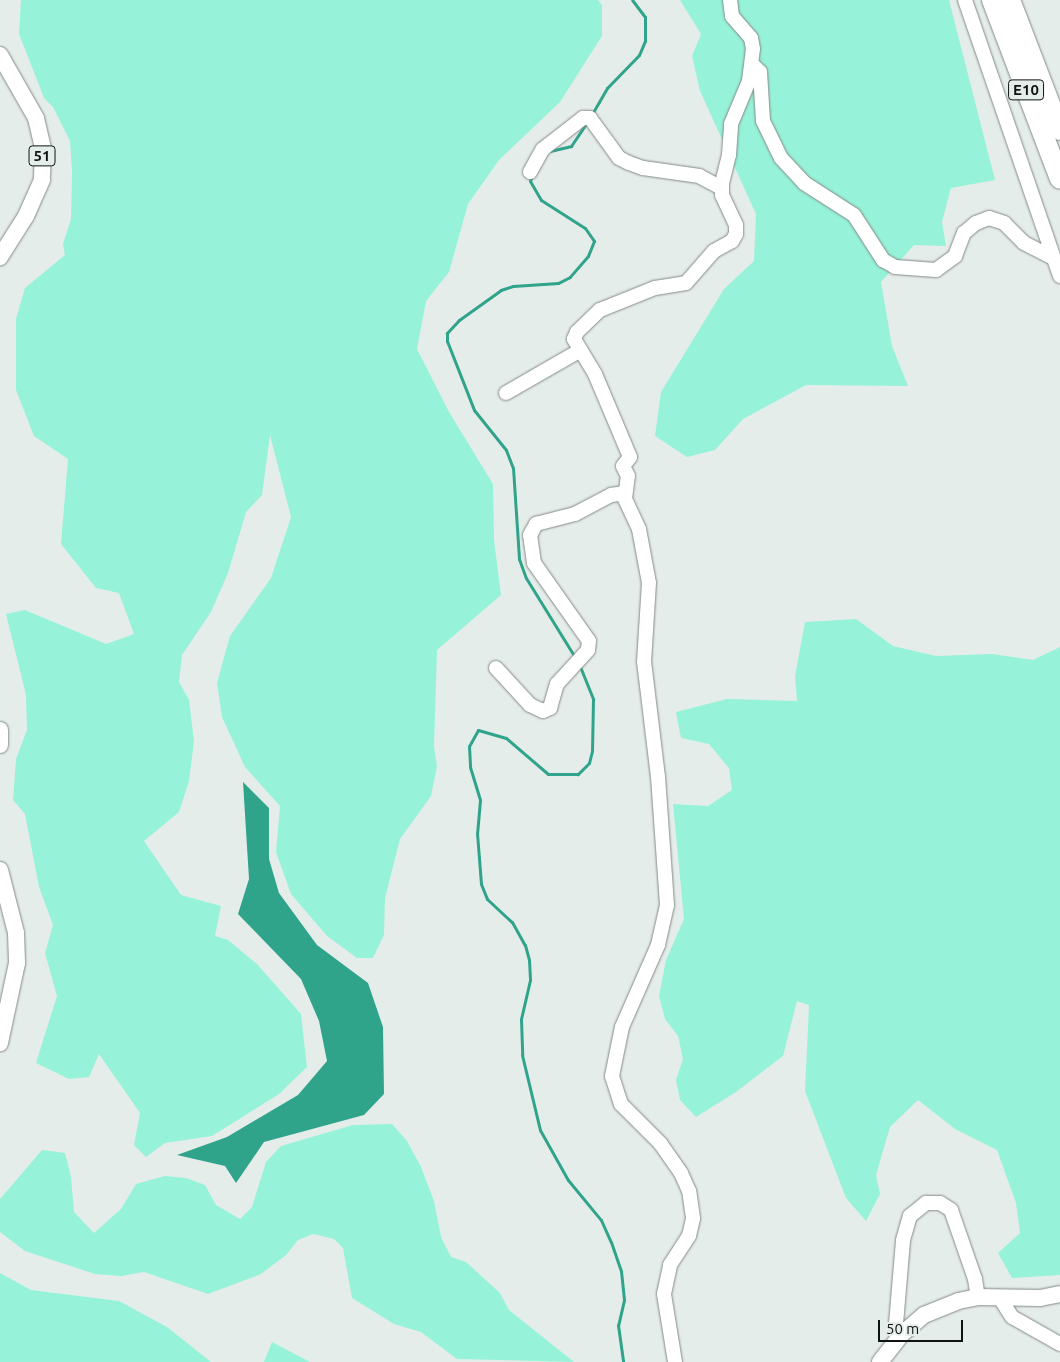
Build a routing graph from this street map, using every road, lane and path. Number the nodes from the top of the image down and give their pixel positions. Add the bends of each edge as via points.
1 (730, 0) edge
2 (965, 0) edge
3 (992, 0) edge
4 (1010, 0) edge
5 (0, 55) edge
6 (752, 64) junction
7 (1060, 130) edge
8 (530, 172) dead end
9 (1060, 179) edge
10 (722, 188) junction
11 (0, 257) edge
12 (1053, 258) junction
13 (1060, 276) edge
14 (579, 351) junction
15 (506, 393) dead end
16 (625, 493) junction
17 (496, 668) dead end
18 (0, 730) edge
19 (0, 745) edge
20 (0, 870) edge
21 (0, 1043) edge
22 (1060, 1294) edge
23 (978, 1297) junction
24 (1000, 1298) junction
25 (902, 1334) junction
26 (1060, 1344) edge
27 (675, 1362) edge
28 (880, 1362) edge

1 - 6 street via 732,16 751,38
2 - 12 street
3 - 9 highway, E10
4 - 7 highway, E10
5 - 11 main road, 51 via 36,118 43,148 42,180 26,216
6 - 10 street via 749,81 731,124
6 - 12 street via 760,72 763,121 781,158 804,183 854,215 883,260 895,267 936,270 955,256 964,233 976,222 990,218 1004,224 1024,243
8 - 10 street via 543,149 576,123 590,118 619,158 643,168 699,176
10 - 14 street via 736,225 732,241 714,251 686,283 655,288 600,310 577,332 575,345
12 - 13 street
14 - 15 street
14 - 16 street via 594,374 630,457 623,466 628,476
16 - 17 street via 611,495 575,514 536,524 530,535 534,563 590,641 588,650 557,684 550,708 543,711 530,705
16 - 27 street via 639,529 649,583 644,662 658,777 667,905 658,944 622,1027 612,1076 621,1104 661,1144 689,1191 693,1218 689,1236 670,1266 664,1294
18 - 19 main road
20 - 21 main road via 16,933 17,963
22 - 24 main road via 1040,1298
23 - 24 main road
23 - 25 main road via 958,1301 924,1315
23 - 25 street via 951,1210 940,1203 926,1203 910,1216 903,1240 896,1324
24 - 26 street via 1012,1317
25 - 28 main road

